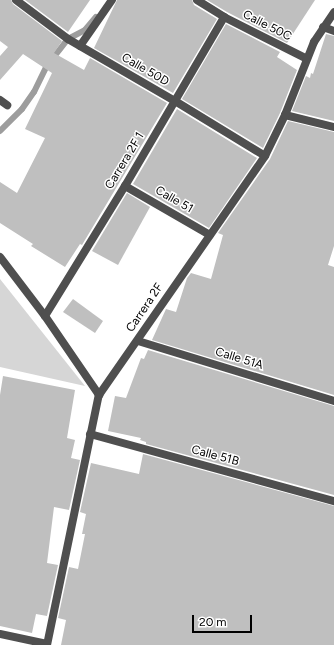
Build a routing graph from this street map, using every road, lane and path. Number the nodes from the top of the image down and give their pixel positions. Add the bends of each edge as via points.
1 (16, 0) edge
2 (112, 0) edge
3 (197, 0) edge
4 (334, 12) edge
5 (224, 17) junction
6 (323, 27) junction
7 (334, 31) edge
8 (80, 46) junction
9 (307, 59) junction
10 (175, 101) junction
11 (285, 115) junction
12 (334, 127) edge
13 (265, 156) junction
14 (125, 186) junction
15 (210, 236) junction
16 (0, 257) edge
17 (45, 316) junction
18 (138, 341) junction
19 (99, 395) junction
20 (334, 401) edge
21 (90, 434) junction
22 (334, 501) edge
23 (0, 634) edge
24 (47, 644) edge

1 - 8 street, Calle 50D
2 - 8 street
3 - 5 street, Calle 50C
4 - 6 street, Carrera 2F
5 - 9 street, Calle 50C
5 - 10 street, Carrera 2F 1
6 - 7 street
6 - 9 street, Carrera 2F
8 - 10 street, Calle 50D
9 - 11 street, Carrera 2F
10 - 13 street, Calle 50D
10 - 14 street, Carrera 2F 1
11 - 12 street
11 - 13 street, Carrera 2F
13 - 15 street, Carrera 2F
14 - 15 street, Calle 51
14 - 17 street, Carrera 2F 1
15 - 18 street, Carrera 2F
16 - 17 street
17 - 19 street
18 - 19 street, Carrera 2F
18 - 20 street, Calle 51A
19 - 21 street, Carrera 2F
21 - 22 street, Calle 51B
21 - 24 street, Carrera 2F
23 - 24 street

